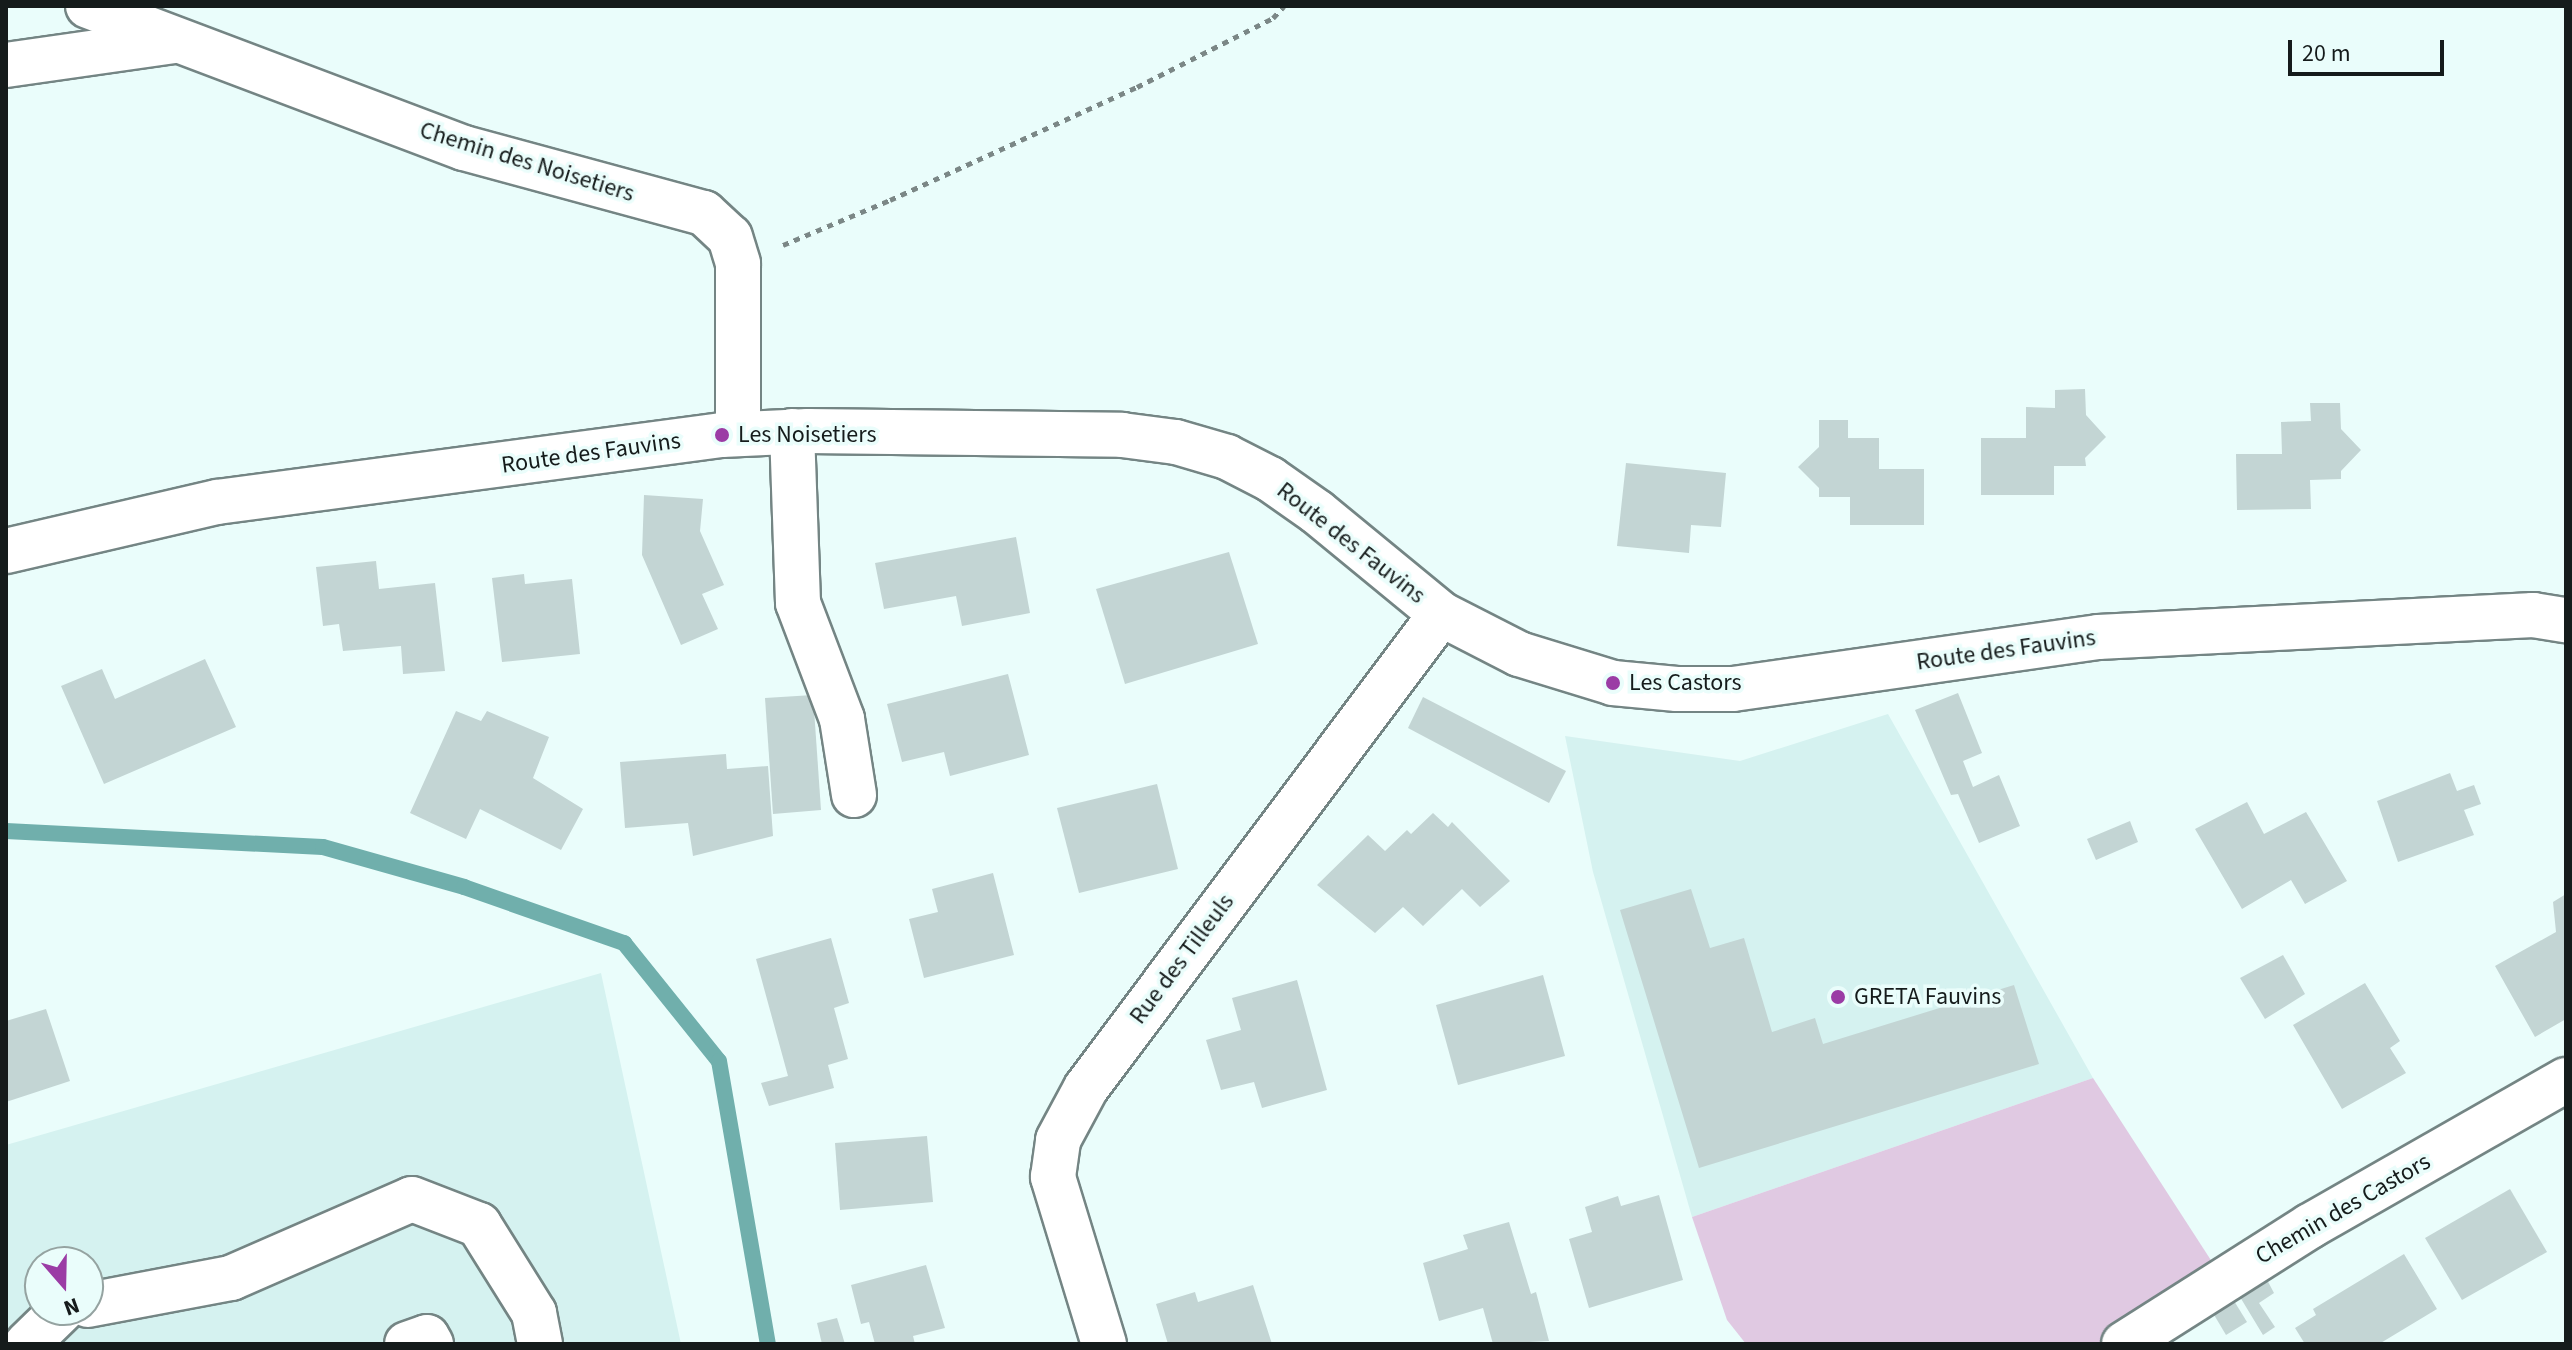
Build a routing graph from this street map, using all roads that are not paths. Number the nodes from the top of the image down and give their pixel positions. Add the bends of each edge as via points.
1 (88, 6) edge
2 (181, 40) junction
3 (6, 65) edge
4 (792, 431) junction
5 (738, 434) junction
6 (6, 551) edge
7 (1441, 614) junction
8 (2454, 619) junction
9 (2566, 620) edge
10 (2566, 649) edge
11 (854, 795) dead end
12 (2566, 1080) edge
13 (104, 1302) edge
14 (46, 1326) edge
15 (27, 1344) edge
16 (407, 1344) edge
17 (431, 1344) edge
18 (540, 1344) edge
19 (1104, 1344) edge
20 (2124, 1344) edge

1 - 2 street, Chemin des Noisetiers
2 - 3 street
2 - 5 street, Chemin des Noisetiers via 464,148 704,213 730,237 738,264
4 - 5 street, Route des Fauvins
4 - 7 street, Route des Fauvins via 1122,435 1176,442 1227,457 1270,479
4 - 11 street via 798,603 842,719
5 - 6 street, Route des Fauvins via 217,502
7 - 8 street, Route des Fauvins via 1562,670 1613,683 1677,689 1788,683 2098,637
7 - 19 street, Rue des Tilleuls via 1086,1088 1058,1140 1053,1177
8 - 9 street, Route des Fauvins via 2533,615
8 - 10 street, Route des Fauvins
12 - 20 street, Chemin des Castors via 2310,1226
13 - 18 street via 231,1278 412,1199 479,1225 534,1313
14 - 15 street
16 - 17 street via 427,1337

